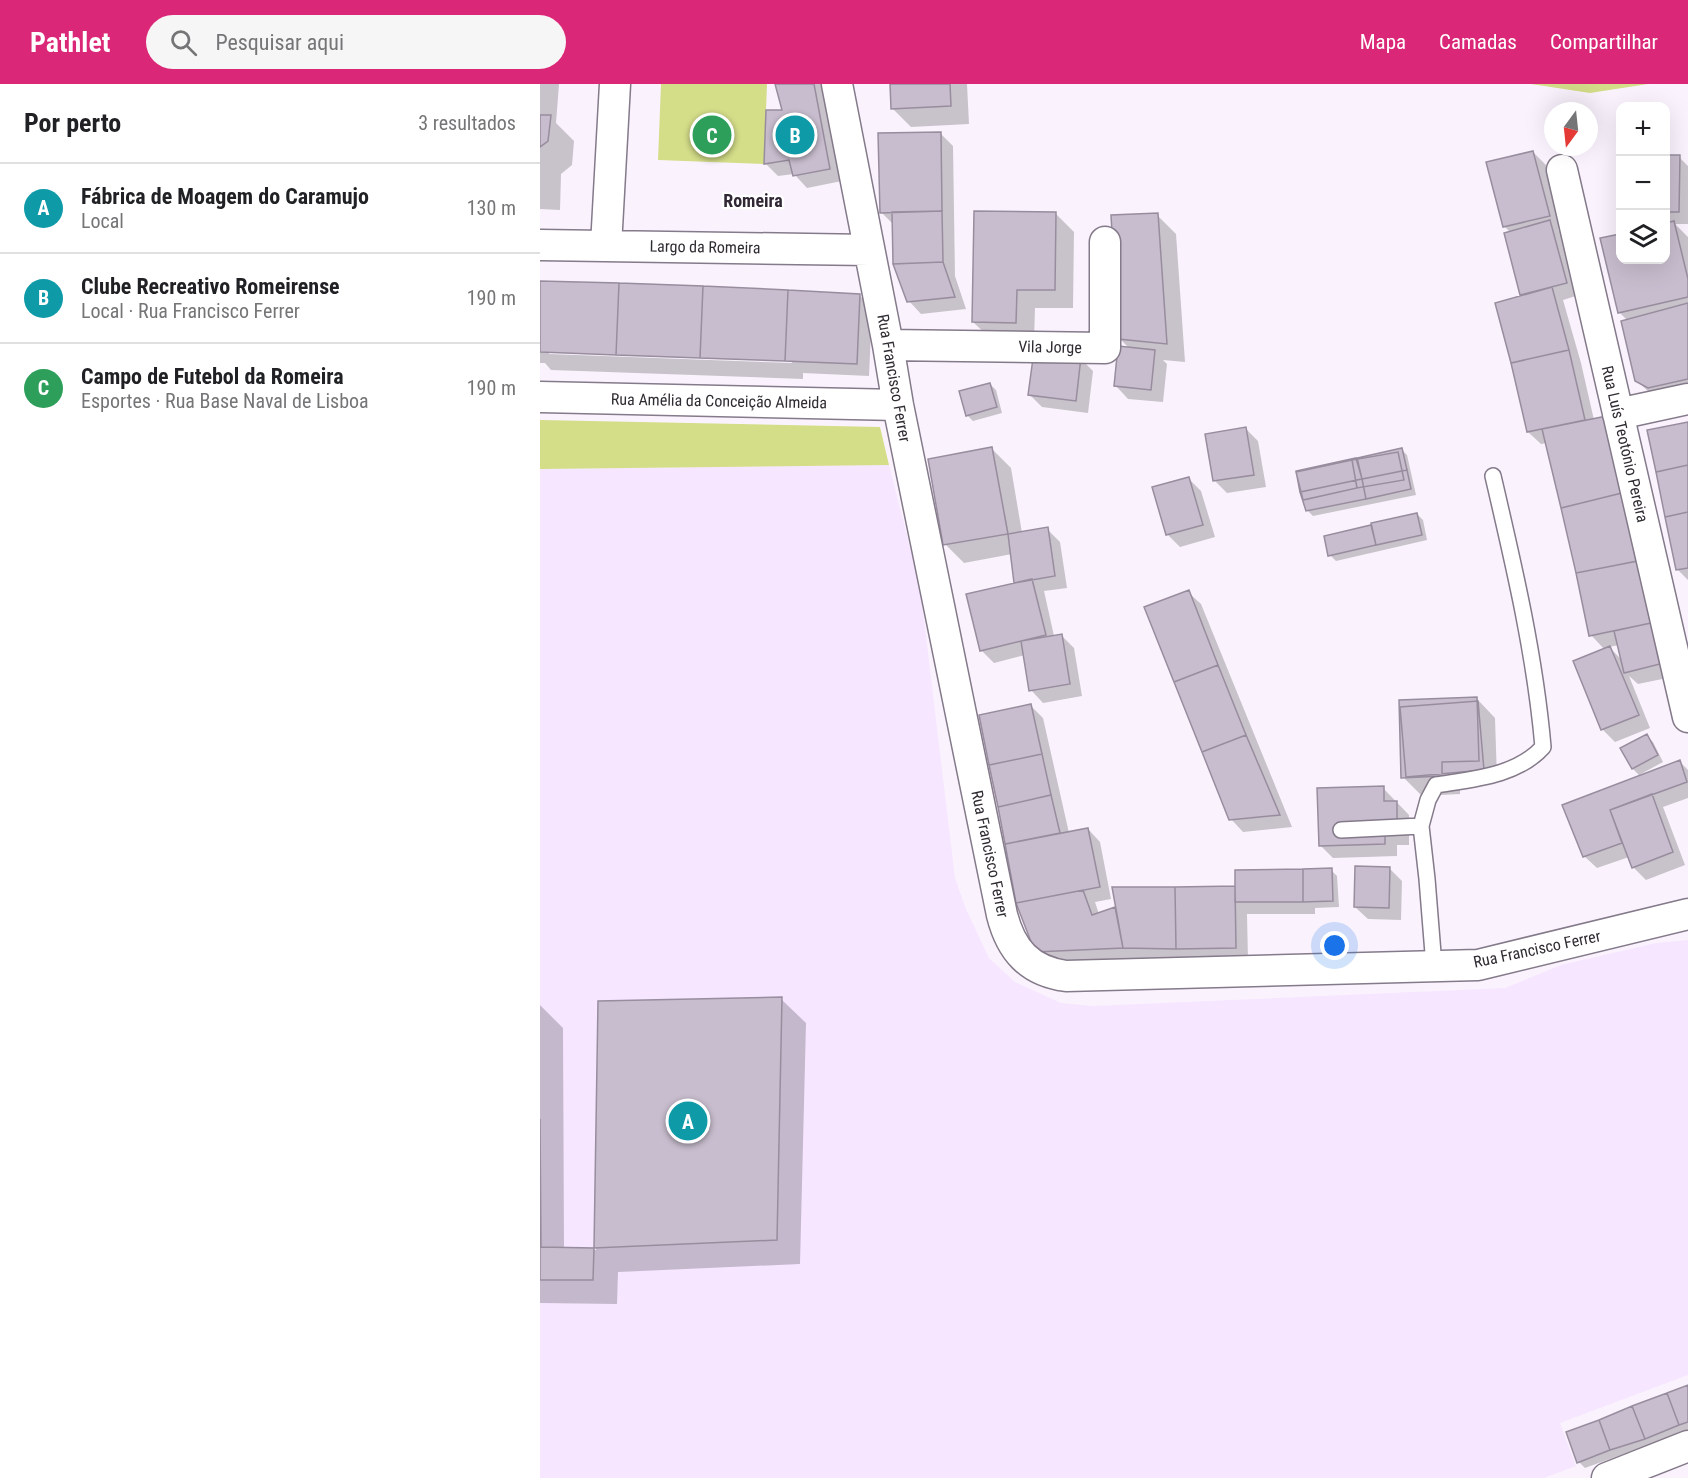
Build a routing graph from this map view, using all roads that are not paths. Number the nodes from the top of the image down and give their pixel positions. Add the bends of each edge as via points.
1 (615, 84) edge
2 (837, 84) edge
3 (1562, 170) dead end
4 (1105, 242) dead end
5 (540, 245) edge
6 (606, 246) junction
7 (869, 250) junction
8 (888, 345) junction
9 (540, 397) edge
10 (1688, 399) edge
11 (898, 405) junction
12 (1618, 414) junction
13 (1493, 476) dead end
14 (1688, 717) edge
15 (1421, 826) junction
16 (1341, 830) dead end
17 (1688, 915) edge
18 (1434, 966) junction
19 (1688, 1446) edge
20 (1606, 1478) edge

1 - 6 street
2 - 7 street, Rua Francisco Ferrer
3 - 12 street, Rua Luís Teotónio Pereira
4 - 8 street, Vila Jorge via 1105,348
5 - 6 street, Largo da Romeira
6 - 7 street, Largo da Romeira
7 - 8 street, Rua Francisco Ferrer
8 - 11 street, Rua Francisco Ferrer
9 - 11 street, Rua Amélia da Conceição Almeida
10 - 12 street
11 - 18 street, Rua Francisco Ferrer via 1004,923 1022,955 1041,970 1066,976
12 - 14 street, Rua Luís Teotónio Pereira
13 - 15 lane via 1521,593 1543,747 1532,759 1496,775 1436,785
15 - 16 lane
15 - 18 lane
17 - 18 street, Rua Francisco Ferrer via 1478,965
19 - 20 street

